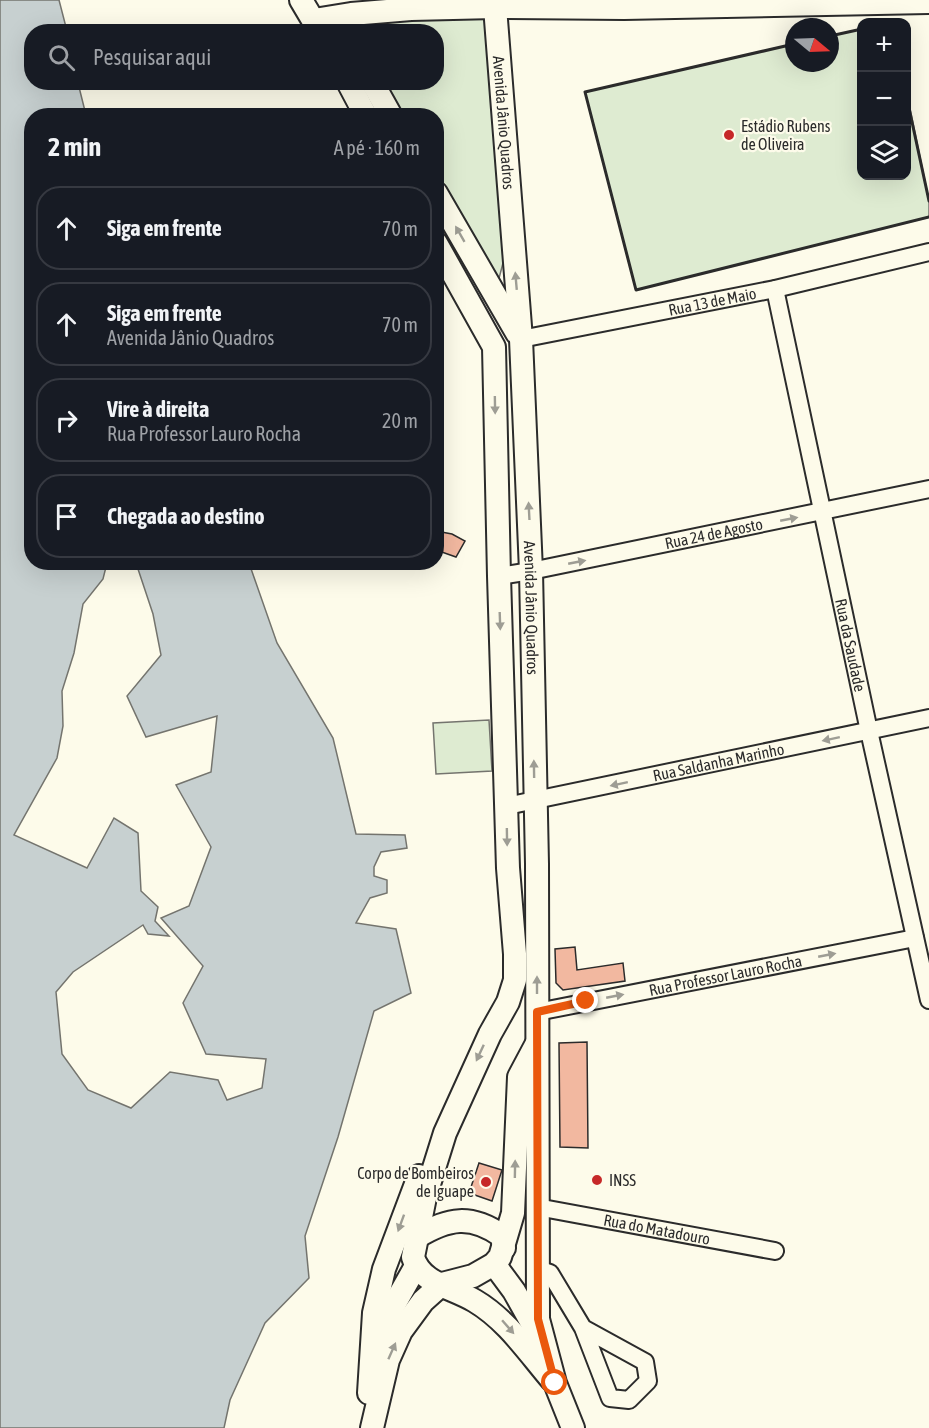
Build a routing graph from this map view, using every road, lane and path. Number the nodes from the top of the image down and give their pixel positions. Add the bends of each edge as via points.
1 (301, 0) edge
2 (929, 2) edge
3 (495, 4) edge
4 (625, 4) edge
5 (411, 5) edge
6 (333, 16) edge
7 (352, 90) edge
8 (376, 90) edge
9 (362, 108) edge
10 (387, 108) edge
11 (444, 207) edge
12 (929, 252) edge
13 (444, 257) edge
14 (775, 289) junction
15 (521, 339) junction
16 (494, 347) junction
17 (929, 489) edge
18 (822, 512) junction
19 (531, 571) junction
20 (499, 576) junction
21 (929, 718) edge
22 (869, 731) junction
23 (535, 801) junction
24 (507, 806) junction
25 (537, 864) junction
26 (508, 868) junction
27 (915, 938) junction
28 (929, 1000) edge
29 (537, 1012) junction
30 (537, 1043) junction
31 (445, 1133) junction
32 (537, 1208) junction
33 (513, 1213) junction
34 (417, 1237) junction
35 (775, 1251) dead end
36 (499, 1256) junction
37 (416, 1266) junction
38 (538, 1269) junction
39 (442, 1284) junction
40 (514, 1291) junction
41 (475, 1300) junction
42 (583, 1328) junction
43 (548, 1351) junction
44 (372, 1355) junction
45 (555, 1383) junction
46 (366, 1428) edge
47 (372, 1428) edge
48 (573, 1428) edge

1 - 6 main road
2 - 4 main road
3 - 4 main road
3 - 5 main road
15 -> 3 main road, Avenida Jânio Quadros
5 - 6 main road
7 - 9 main road
8 - 10 main road
15 -> 11 main road
12 - 14 street, Rua 13 de Maio
13 - 16 main road
14 - 15 street, Rua 13 de Maio
14 - 18 street, Rua da Saudade
15 - 16 main road, Rua 13 de Maio
19 -> 15 main road, Avenida Jânio Quadros
16 -> 20 main road, Avenida Jânio Quadros
17 - 18 street, Rua 24 de Agosto
19 -> 18 street, Rua 24 de Agosto
18 - 22 street, Rua da Saudade
19 - 20 street, Rua 24 de Agosto
23 -> 19 main road, Avenida Jânio Quadros
20 -> 24 main road, Avenida Jânio Quadros
21 - 22 street, Rua Saldanha Marinho
22 -> 23 street, Rua Saldanha Marinho
22 - 27 street, Rua da Saudade
23 - 24 street, Rua Saldanha Marinho
23 - 25 main road, Avenida Jânio Quadros
24 -> 26 main road, Avenida Jânio Quadros
25 - 26 main road
29 -> 25 main road, Avenida Jânio Quadros
26 -> 31 main road, Avenida Jânio Quadros via 514,980 508,1002
27 - 28 street, Rua da Saudade
29 -> 27 street, Rua Professor Lauro Rocha
29 - 30 main road, Avenida Jânio Quadros
30 - 32 main road, Avenida Jânio Quadros
33 -> 30 main road via 519,1077
31 - 34 main road
31 -> 44 main road via 416,1182 384,1269 374,1313
32 - 35 street, Rua do Matadouro
32 - 38 main road, Avenida Jânio Quadros
33 - 36 main road
33 - 40 main road
34 - 36 main road via 436,1225 471,1221 487,1225 502,1236
34 - 37 main road via 413,1257
36 - 39 main road via 473,1276
36 - 40 main road
37 - 39 main road via 425,1277
37 - 44 main road via 382,1326
38 - 40 main road
38 - 42 street via 550,1273
38 - 43 main road, Avenida Jânio Quadros via 538,1319
39 - 41 main road
47 -> 39 main road via 388,1360 401,1331 423,1301
40 - 41 main road
40 - 43 main road
41 -> 45 main road via 504,1321
42 - 42 street via 645,1362 648,1381 629,1400 610,1398
43 - 45 main road
44 - 46 main road
45 - 48 main road

